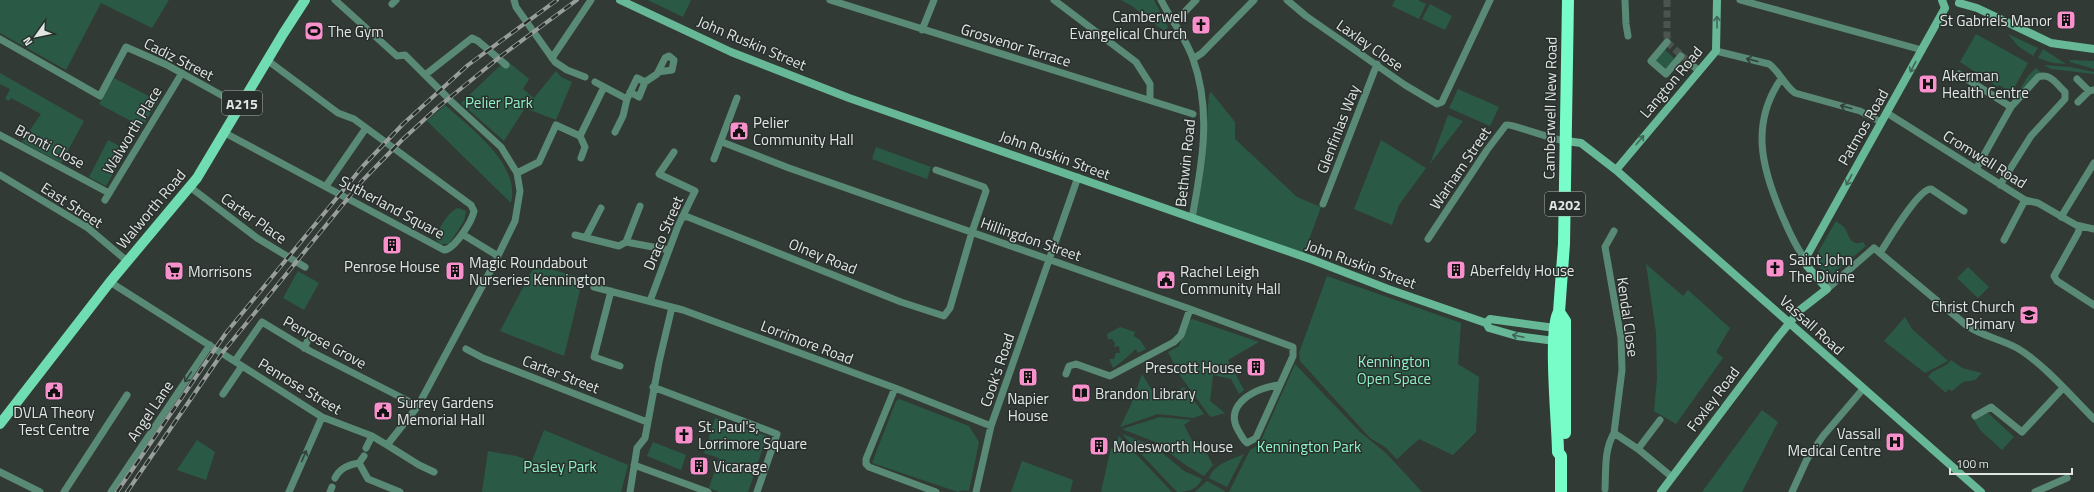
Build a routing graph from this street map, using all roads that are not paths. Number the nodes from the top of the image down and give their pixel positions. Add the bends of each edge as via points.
1 (305, 0) edge
2 (335, 0) edge
3 (514, 0) edge
4 (591, 0) edge
5 (620, 0) edge
6 (830, 0) edge
7 (934, 0) edge
8 (1054, 0) edge
9 (1160, 0) edge
10 (1196, 0) edge
11 (1254, 0) edge
12 (1286, 0) edge
13 (1490, 0) edge
14 (1568, 0) edge
15 (1625, 0) edge
16 (1717, 0) edge
17 (1740, 0) edge
18 (1942, 0) edge
19 (1958, 1) edge
20 (1945, 8) junction
21 (1174, 23) junction
22 (922, 30) junction
23 (1628, 36) dead end
24 (0, 39) edge
25 (1667, 42) dead end
26 (1922, 50) junction
27 (2094, 50) edge
28 (1716, 51) junction
29 (1681, 56) dead end
30 (552, 58) junction
31 (1193, 59) junction
32 (267, 60) junction
33 (1377, 64) junction
34 (1691, 64) tunnel mouth
35 (506, 65) dead end
36 (1699, 71) junction
37 (658, 72) dead end
38 (182, 73) junction
39 (1959, 74) dead end
40 (425, 75) junction
41 (585, 77) dead end
42 (2077, 79) dead end
43 (1781, 80) junction
44 (595, 82) dead end
45 (604, 87) junction
46 (2092, 91) edge
47 (629, 95) junction
48 (738, 98) dead end
49 (1150, 100) junction
50 (2078, 102) dead end
51 (240, 106) junction
52 (2011, 106) junction
53 (1887, 113) junction
54 (1193, 114) dead end
55 (1881, 122) junction
56 (366, 128) junction
57 (615, 132) dead end
58 (225, 133) junction
59 (0, 135) edge
60 (580, 136) junction
61 (1566, 141) junction
62 (722, 142) junction
63 (674, 152) dead end
64 (582, 158) dead end
65 (714, 160) dead end
66 (2094, 163) edge
67 (1976, 169) junction
68 (936, 170) dead end
69 (1616, 170) junction
70 (517, 172) junction
71 (0, 175) edge
72 (1078, 177) junction
73 (2000, 185) junction
74 (326, 186) junction
75 (190, 187) junction
76 (109, 193) junction
77 (105, 200) dead end
78 (2026, 200) junction
79 (1323, 204) dead end
80 (640, 206) dead end
81 (601, 208) dead end
82 (1964, 211) dead end
83 (2061, 216) junction
84 (682, 217) junction
85 (1192, 218) junction
86 (93, 220) dead end
87 (2080, 226) junction
88 (88, 228) junction
89 (2094, 229) edge
90 (1614, 231) dead end
91 (972, 232) junction
92 (462, 234) junction
93 (575, 235) dead end
94 (586, 237) junction
95 (1428, 239) dead end
96 (2004, 240) dead end
97 (626, 242) junction
98 (669, 250) junction
99 (1880, 253) junction
100 (498, 256) junction
101 (1805, 259) junction
102 (1050, 260) junction
103 (127, 261) junction
104 (305, 266) dead end
105 (110, 282) junction
106 (594, 287) dead end
107 (1827, 289) junction
108 (611, 291) junction
109 (650, 301) junction
110 (2094, 305) edge
111 (672, 307) junction
112 (1190, 309) junction
113 (1486, 323) junction
114 (1790, 324) junction
115 (1560, 330) junction
116 (308, 340) dead end
117 (1555, 341) junction
118 (210, 345) junction
119 (304, 348) junction
120 (466, 349) dead end
121 (235, 361) junction
122 (242, 366) junction
123 (620, 366) dead end
124 (1066, 374) dead end
125 (1279, 385) junction
126 (653, 387) junction
127 (895, 388) junction
128 (2063, 388) junction
129 (1863, 390) junction
130 (223, 394) dead end
131 (127, 395) dead end
132 (418, 406) junction
133 (1975, 416) dead end
134 (322, 417) junction
135 (2094, 419) edge
136 (1660, 420) dead end
137 (647, 422) junction
138 (0, 424) edge
139 (991, 426) junction
140 (1614, 433) junction
141 (372, 436) junction
142 (387, 445) junction
143 (366, 448) dead end
144 (1638, 449) junction
145 (364, 456) dead end
146 (1561, 456) junction
147 (359, 463) junction
148 (634, 465) junction
149 (0, 472) edge
150 (434, 472) dead end
151 (1672, 477) junction
152 (335, 478) dead end
153 (2067, 478) dead end
154 (1605, 489) dead end
155 (40, 492) edge
156 (64, 492) edge
157 (111, 492) edge
158 (289, 492) edge
159 (400, 492) edge
160 (630, 492) edge
161 (708, 492) edge
162 (757, 492) edge
163 (936, 492) edge
164 (976, 492) edge
165 (1562, 492) edge
166 (1661, 492) edge
167 (1792, 492) edge
168 (1981, 492) edge
169 (2035, 492) edge

1 - 32 main road, Walworth Road / A215
2 - 40 street via 397,56 405,55
3 - 30 street via 516,7
4 - 30 street
5 - 72 street, John Ruskin Street via 731,52 849,98
6 - 22 street, Grosvenor Terrace
7 - 22 street
8 - 49 street via 1136,62 1150,84
9 - 21 street, Bethwin Road
10 - 21 street
11 - 31 street
12 - 33 street, Laxley Close
13 - 33 street, Laxley Close via 1442,102 1437,104
14 - 61 highway, Camberwell New Road / A202
15 - 23 street
28 -> 16 street, Langton Road
17 - 26 street
18 - 20 street
19 - 20 street
19 - 27 street via 2050,43
20 - 26 street, Patmos Road
21 - 31 street, Bethwin Road
22 - 49 street, Grosvenor Terrace
24 - 38 street, Cadiz Street via 100,96 126,47
25 - 29 street via 1651,61 1666,74
26 -> 53 street, Patmos Road
28 - 36 street, Langton Road
43 -> 28 street via 1768,64
30 - 41 street via 561,67
31 - 85 street, Bethwin Road via 1202,93 1204,119 1201,169
32 - 51 main road, Walworth Road / A215
32 - 56 street, Sutherland Square via 341,115 353,118
33 - 79 street, Glenfinlas Way
34 - 36 street
35 - 40 street via 472,38
69 -> 36 street, Langton Road
37 - 47 street via 645,82 637,78
38 - 51 street, Cadiz Street
38 - 76 street, Walworth Place
39 - 52 street
40 - 70 street via 497,142
42 - 46 street
55 -> 43 street via 1860,111 1795,93
43 - 101 street via 1775,88 1763,125 1763,161 1782,216 1794,243
44 - 45 street
45 - 47 street
45 - 60 street
46 - 50 street
47 - 57 street
48 - 62 street
49 - 54 street, Grosvenor Terrace
51 - 58 main road, Walworth Road / A215
52 - 67 street
52 - 73 street via 2040,76 2050,77 2065,92 2065,99 2031,136
53 - 55 street, Patmos Road
53 - 67 street, Cromwell Road
55 -> 101 street, Patmos Road
56 - 74 street, Sutherland Square
56 - 92 street, Sutherland Square via 471,205 474,213
58 - 74 street
58 - 75 main road, Walworth Road / A215
59 - 76 street, Bronti Close
60 - 64 street via 585,147
60 - 70 street via 556,125 539,162
61 - 69 street, Vassall Road via 1582,143
61 - 95 street, Warham Street via 1506,125
61 - 115 highway, Camberwell New Road / A202 via 1564,244 1559,312 1565,321
62 - 65 street
62 - 91 street, Hillingdon Street
63 - 84 street, Draco Street via 660,174 695,191
66 - 83 street
67 - 73 street, Cromwell Road
68 - 91 street via 984,187 986,191
69 - 114 street, Vassall Road
70 - 100 street via 520,191 518,209
71 - 88 street, East Street
72 - 85 street, John Ruskin Street
72 - 102 street, Cook's Road
73 - 78 street, Cromwell Road
74 - 92 street, Sutherland Square via 444,250 452,248
75 - 103 main road, Walworth Road / A215
75 - 104 street, Carter Place via 257,238
76 - 77 street, Walworth Place
78 - 83 street, Cromwell Road via 2038,203
78 - 96 street
80 - 97 street
81 - 94 street
82 - 99 street via 1928,189 1919,196
83 - 87 street, Cromwell Road
84 - 91 street, Olney Road via 688,217 932,314 944,316 950,308
84 - 98 street, Draco Street
85 - 113 street, John Ruskin Street
86 - 88 street
87 - 89 street, Cromwell Road
87 - 110 street via 2054,276 2057,281
88 - 103 street, East Street
90 - 140 street, Kendal Close via 1605,247 1605,259 1616,303 1622,370
91 - 102 street, Hillingdon Street
92 - 100 street, Sutherland Square
93 - 94 street
94 - 97 street via 619,246
97 - 98 street
98 - 109 street, Draco Street
99 - 107 street via 1874,248
99 - 128 street via 1966,325 2016,348
100 - 132 street
101 - 107 street via 1807,266
102 - 112 street, Hillingdon Street
102 - 139 street, Cook's Road
103 - 105 main road, Walworth Road / A215
105 - 118 street, Penrose Street
105 - 138 main road, Walworth Road / A215
106 - 108 street, Lorrimore Road
107 - 114 street, Foxley Road via 1800,310
108 - 109 street, Lorrimore Road
108 - 123 street via 594,357
109 - 111 street, Lorrimore Road
111 - 126 street
111 - 127 street, Lorrimore Road
112 - 124 street via 1181,335 1166,348 1110,376 1076,364 1069,366
112 - 125 street, Hillingdon Street via 1292,347 1293,356
113 - 115 street, John Ruskin Street via 1490,319
117 -> 113 street, John Ruskin Street via 1501,332 1488,328
114 - 129 street, Vassall Road
114 - 151 street, Foxley Road
115 - 117 highway, Camberwell New Road / A202
115 - 146 highway, Camberwell New Road / A202 via 1564,453
116 - 119 street
117 - 146 highway, Camberwell New Road / A202 via 1558,452
118 - 121 street, Penrose Street
118 -> 157 street, Angel Lane
119 - 121 street, Penrose Grove via 262,322
119 - 132 street, Penrose Grove
120 - 137 street, Carter Street
121 - 122 street, Penrose Street
122 - 130 street
122 - 134 street, Penrose Street
125 - 125 street, Hillingdon Street via 1266,386 1238,405 1233,416 1234,421 1247,443 1256,438
126 - 137 street
126 - 162 street via 777,434
127 - 139 street, Lorrimore Road
127 - 163 street via 866,464
128 - 133 street via 2022,432 1991,408
128 - 135 street
129 - 167 street via 1822,436 1807,459
129 - 168 street, Vassall Road
131 - 156 street
132 - 142 street
134 - 141 street, Penrose Street
158 -> 134 street
136 - 144 street
137 - 148 street via 644,442 637,448
139 - 164 street, Cook's Road
140 - 144 street
140 - 154 street, Kendal Close via 1608,442 1606,454
141 - 142 street, Penrose Street
141 - 143 street
142 - 150 street, Penrose Street
144 - 151 street
145 - 147 street
146 - 165 highway, Camberwell New Road / A202
147 - 152 street via 350,464 339,470
147 - 159 street via 368,479
148 - 160 street
148 - 161 street
149 - 155 street
151 - 166 street, Foxley Road
153 - 169 street

